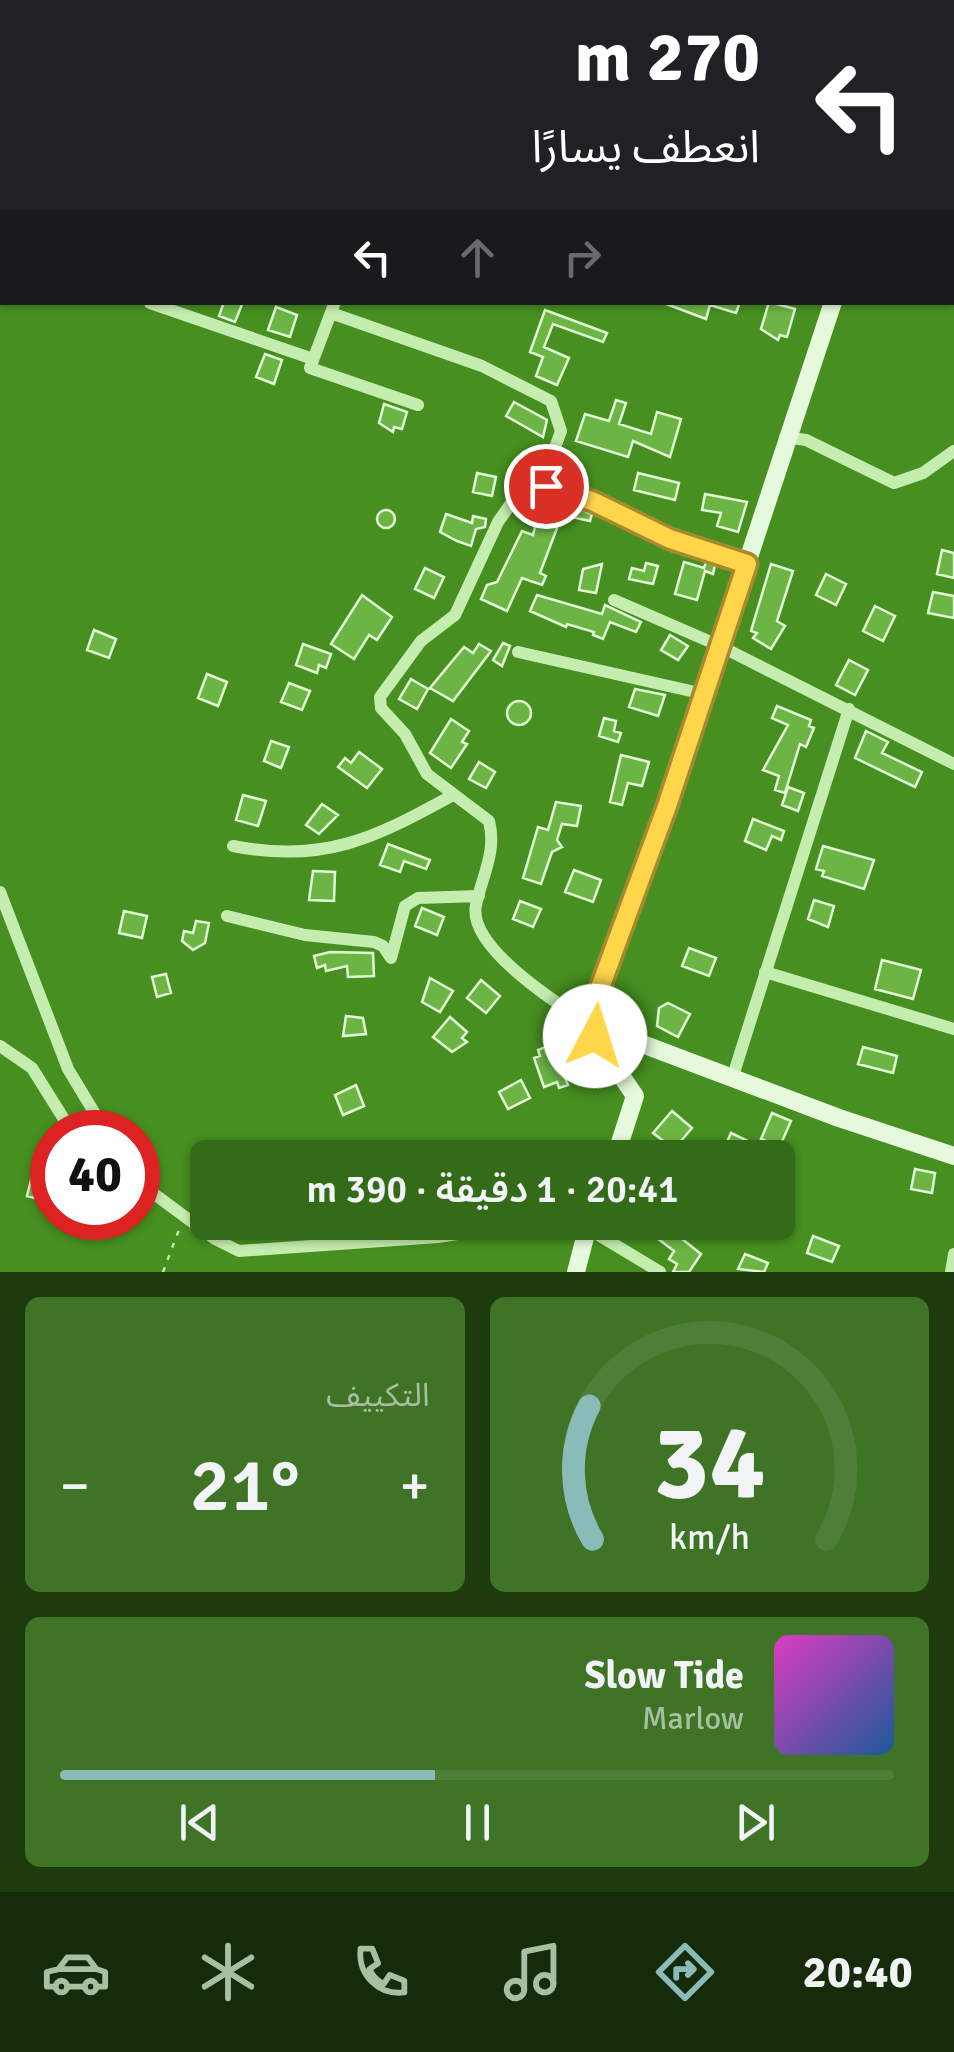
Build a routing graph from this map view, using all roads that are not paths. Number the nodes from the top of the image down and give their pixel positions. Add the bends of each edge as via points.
1 (159, 305) edge
2 (832, 305) edge
3 (333, 308) edge
4 (313, 359) junction
5 (418, 405) dead end
6 (785, 438) junction
7 (954, 452) edge
8 (540, 486) junction
9 (747, 564) junction
10 (614, 600) dead end
11 (720, 646) junction
12 (518, 652) dead end
13 (704, 694) junction
14 (850, 709) junction
15 (954, 764) edge
16 (453, 795) junction
17 (234, 846) dead end
18 (0, 892) edge
19 (478, 896) junction
20 (227, 916) dead end
21 (5, 920) edge
22 (765, 972) junction
23 (592, 1025) junction
24 (954, 1030) edge
25 (0, 1046) edge
26 (732, 1079) junction
27 (58, 1110) edge
28 (93, 1110) edge
29 (621, 1140) edge
30 (954, 1156) edge
31 (160, 1199) edge
32 (190, 1221) edge
33 (218, 1240) edge
34 (377, 1240) edge
35 (584, 1240) edge
36 (611, 1240) edge
37 (954, 1254) edge
38 (576, 1272) edge
39 (660, 1272) edge
40 (951, 1272) edge

1 - 4 street
2 - 6 street
3 - 4 street
3 - 8 street via 551,400 561,431
4 - 5 street via 310,368
6 - 7 street via 806,440 894,483 923,474
6 - 9 street
8 - 9 street
8 - 16 street via 512,502 455,614 420,641 380,697 427,774
9 - 11 street
10 - 11 street
11 - 13 street
11 - 14 street
12 - 13 street
13 - 23 street via 600,984
14 - 15 street
14 - 22 street
16 - 17 street via 360,840 315,852
16 - 19 street via 489,821 492,831
18 - 21 street
19 - 20 street via 418,898 405,906 391,958 374,942 304,935
19 - 23 street via 475,914 485,942
21 - 28 street via 68,1069
22 - 24 street
22 - 26 street
23 - 26 street
23 - 29 street via 635,1096
25 - 27 street via 32,1068
26 - 30 street
31 - 32 street
33 - 34 street via 263,1252
35 - 38 street
36 - 39 street
37 - 40 street

